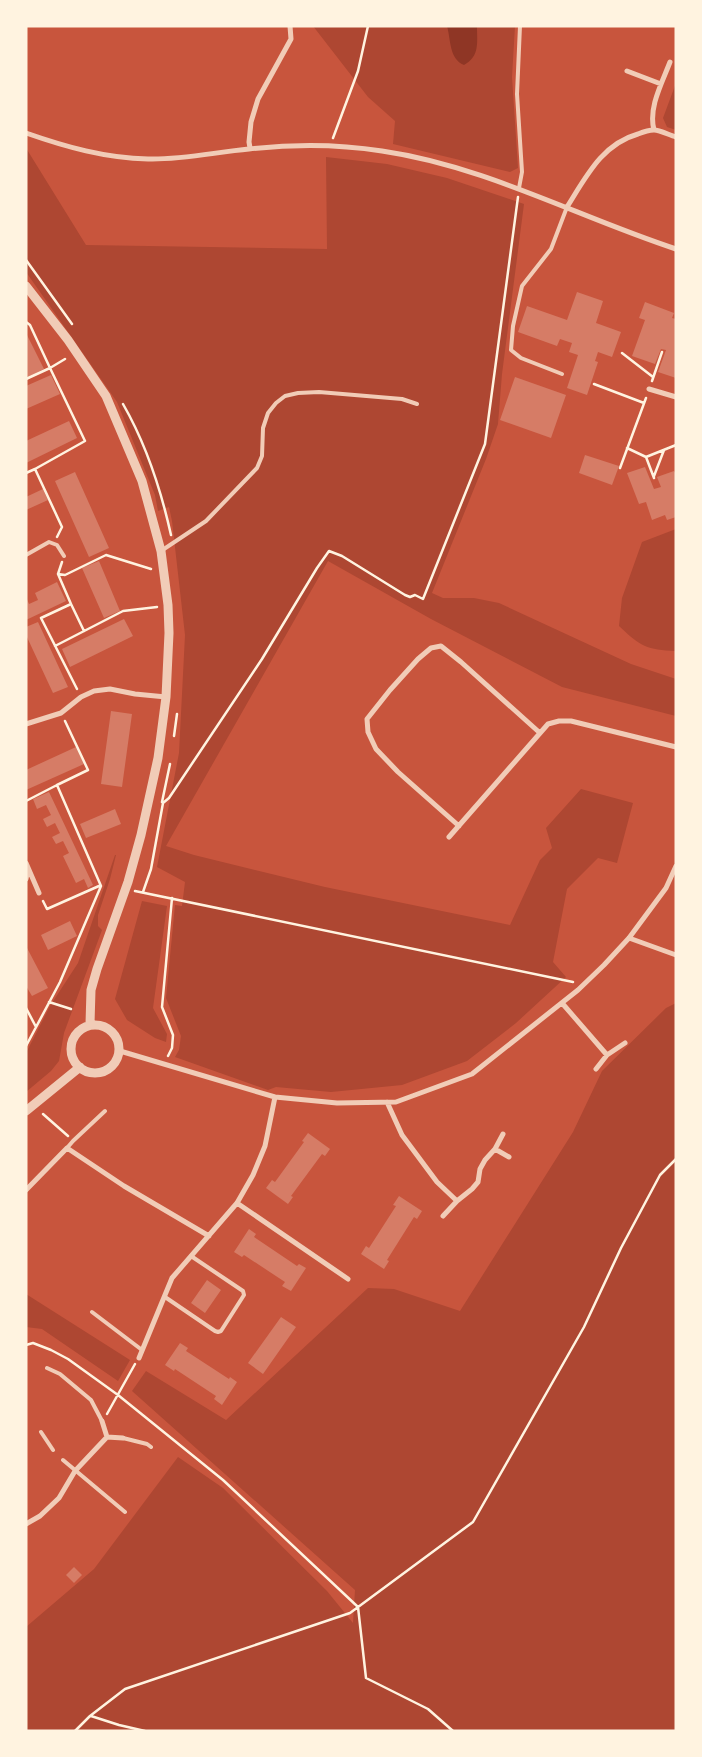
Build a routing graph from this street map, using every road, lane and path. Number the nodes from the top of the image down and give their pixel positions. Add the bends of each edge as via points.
1 (290, 26) edge
2 (368, 26) edge
3 (520, 26) edge
4 (670, 62) dead end
5 (627, 71) dead end
6 (662, 84) junction
7 (654, 130) junction
8 (26, 133) edge
9 (676, 137) edge
10 (330, 146) junction
11 (250, 148) junction
12 (519, 188) junction
13 (567, 207) junction
14 (676, 249) edge
15 (26, 260) edge
16 (26, 286) edge
17 (26, 322) edge
18 (76, 331) dead end
19 (662, 352) dead end
20 (622, 354) dead end
21 (65, 359) dead end
22 (50, 368) junction
23 (562, 374) dead end
24 (26, 378) edge
25 (653, 378) junction
26 (594, 384) dead end
27 (649, 389) junction
28 (676, 397) edge
29 (644, 403) junction
30 (416, 404) dead end
31 (676, 446) edge
32 (627, 448) junction
33 (664, 450) junction
34 (646, 457) junction
35 (620, 468) dead end
36 (35, 470) junction
37 (26, 473) edge
38 (54, 542) junction
39 (161, 551) junction
40 (26, 555) edge
41 (64, 556) joint
42 (151, 569) dead end
43 (58, 574) junction
44 (71, 604) junction
45 (168, 605) junction
46 (84, 631) junction
47 (55, 646) junction
48 (81, 697) junction
49 (166, 697) junction
50 (61, 713) junction
51 (26, 724) edge
52 (540, 733) junction
53 (676, 747) edge
54 (57, 786) junction
55 (26, 801) edge
56 (459, 826) junction
57 (449, 838) dead end
58 (27, 865) edge
59 (676, 866) edge
60 (26, 879) edge
61 (101, 886) junction
62 (39, 893) joint
63 (172, 898) junction
64 (629, 938) junction
65 (676, 955) edge
66 (584, 984) junction
67 (49, 1002) junction
68 (562, 1003) junction
69 (26, 1008) edge
70 (71, 1008) dead end
71 (90, 1024) junction
72 (36, 1027) junction
73 (625, 1043) dead end
74 (26, 1046) edge
75 (120, 1051) junction
76 (607, 1054) junction
77 (164, 1064) junction
78 (80, 1068) junction
79 (596, 1069) dead end
80 (275, 1097) junction
81 (387, 1102) junction
82 (26, 1111) edge
83 (105, 1111) dead end
84 (42, 1114) dead end
85 (502, 1134) dead end
86 (73, 1140) junction
87 (67, 1148) junction
88 (495, 1149) junction
89 (509, 1157) dead end
90 (676, 1159) edge
91 (26, 1190) edge
92 (457, 1201) junction
93 (237, 1203) junction
94 (443, 1216) dead end
95 (209, 1236) junction
96 (191, 1256) junction
97 (348, 1279) dead end
98 (165, 1297) junction
99 (92, 1312) dead end
100 (26, 1345) edge
101 (142, 1350) junction
102 (139, 1358) joint
103 (47, 1368) dead end
104 (118, 1395) junction
105 (102, 1421) junction
106 (41, 1432) dead end
107 (106, 1437) junction
108 (124, 1438) joint
109 (151, 1446) dead end
110 (53, 1450) dead end
111 (63, 1460) dead end
112 (75, 1471) junction
113 (125, 1512) dead end
114 (26, 1524) edge
115 (358, 1607) junction
116 (90, 1716) junction
117 (75, 1731) edge
118 (145, 1731) edge
119 (453, 1731) edge

1 - 11 street via 291,39 258,100 251,122
2 - 10 path via 358,71
3 - 12 lane via 517,94 522,172
4 - 6 street
5 - 6 street
6 - 7 street via 653,108
7 - 9 street
7 - 13 street via 625,139 603,154
8 - 11 street via 88,152 136,158 159,159
10 - 11 street
10 - 12 street via 406,156
12 - 13 street
12 - 63 path via 485,444 423,599 415,595 410,597 329,551 262,659 169,798 163,802 151,869 143,892
13 - 14 street
13 - 23 lane via 551,249 522,286 511,350 520,358
15 - 18 path
16 - 39 street via 106,396 142,482
17 - 22 path
19 - 25 path
20 - 25 path
21 - 22 path
22 - 24 path
22 - 36 path via 85,441
25 - 27 path
26 - 29 path
27 - 28 street
27 - 29 path
29 - 32 path
30 - 39 lane via 402,399 318,392 285,396 268,413 262,456 257,468 206,521
31 - 33 path
32 - 34 path
32 - 35 path
33 - 34 path
33 - 34 path via 654,477
36 - 37 path
36 - 38 path via 62,527
38 - 40 lane
38 - 41 lane
39 - 45 street
41 - 43 path
42 - 43 path via 106,555 65,575
43 - 44 path
44 - 46 path
44 - 47 path via 41,618
45 - 46 path via 123,611
45 - 49 street
46 - 47 path
47 - 48 path
48 - 49 street via 110,689
48 - 50 street
49 - 71 street via 158,758 141,835 91,990
50 - 51 street
50 - 54 path via 88,770
52 - 53 street via 548,724 571,721
52 - 56 street
52 - 56 street via 441,646 431,648 418,659 390,690 367,719 368,732 376,749
54 - 55 path
54 - 61 path
56 - 57 street
58 - 60 street
58 - 62 street
59 - 64 street via 666,888
61 - 62 path via 47,909
61 - 67 path
63 - 66 path
63 - 77 path via 162,1006 173,1035 172,1048
64 - 65 street
64 - 66 street
66 - 68 street
67 - 70 path
67 - 72 path
68 - 76 street
68 - 81 street via 472,1074 396,1102
69 - 72 path
71 - 75 street via 98,1024 114,1034
71 - 78 street via 80,1029 71,1046 74,1061
72 - 74 path
73 - 76 street
75 - 77 street
75 - 78 street via 105,1071 89,1072
76 - 79 street
77 - 80 street
78 - 82 street
80 - 81 street via 337,1103
80 - 93 street via 265,1146
81 - 92 street via 402,1135 437,1182
83 - 86 lane
84 - 86 path
85 - 88 street
86 - 87 lane
87 - 91 street
87 - 95 street
88 - 89 street
88 - 92 street via 480,1169 478,1182
90 - 115 path via 660,1174 584,1327 474,1522
92 - 94 street
93 - 95 street
93 - 97 street
95 - 96 street
96 - 98 street via 172,1278
96 - 98 lane via 243,1291 244,1295 218,1332
98 - 101 street
99 - 101 lane
100 - 104 path via 33,1343 51,1350
101 - 102 street
102 - 104 path
103 - 105 lane via 60,1374 91,1400
104 - 105 path
104 - 115 path via 223,1480
105 - 107 street
106 - 110 lane
107 - 108 street
107 - 112 street
108 - 109 lane
111 - 112 lane
112 - 113 lane
112 - 114 street via 59,1498
115 - 116 path via 350,1613 125,1689
115 - 119 path via 366,1678 428,1709
116 - 117 path
116 - 118 path

